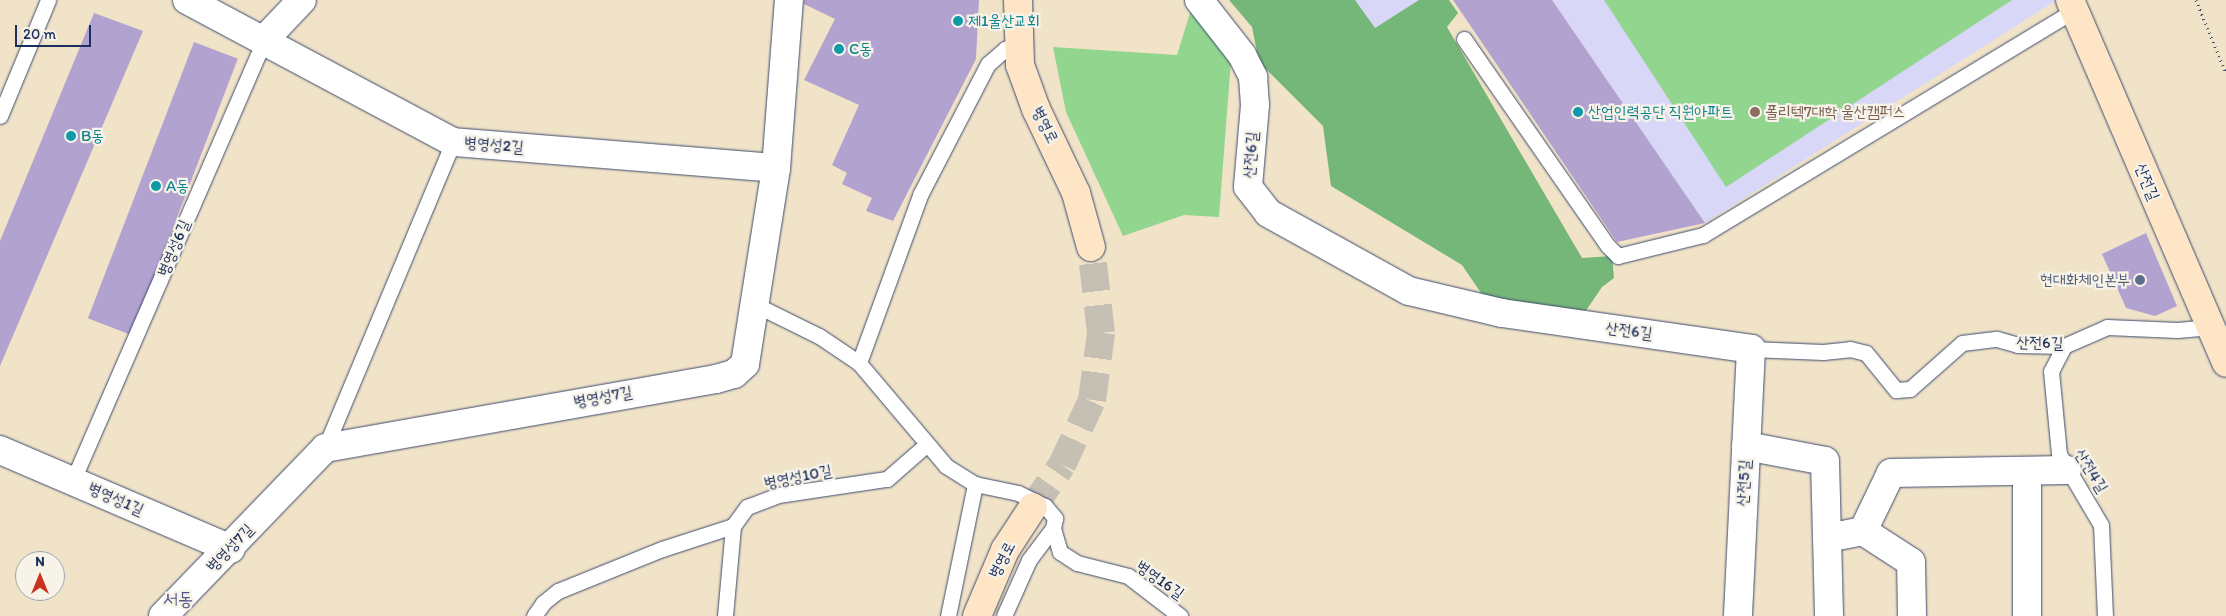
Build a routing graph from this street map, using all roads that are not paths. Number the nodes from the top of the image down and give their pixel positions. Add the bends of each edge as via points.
1 (48, 0) edge
2 (187, 0) edge
3 (302, 0) edge
4 (789, 0) edge
5 (1018, 0) edge
6 (1199, 0) edge
7 (2072, 5) edge
8 (1464, 39) dead end
9 (264, 40) junction
10 (1017, 45) junction
11 (0, 116) edge
12 (453, 142) junction
13 (776, 168) junction
14 (1091, 247) tunnel mouth
15 (756, 305) junction
16 (2209, 327) junction
17 (2064, 346) junction
18 (1751, 349) junction
19 (859, 363) junction
20 (2226, 363) edge
21 (928, 444) junction
22 (1746, 446) junction
23 (325, 448) junction
24 (0, 450) edge
25 (2067, 470) junction
26 (2027, 471) junction
27 (73, 480) junction
28 (976, 484) junction
29 (1033, 507) tunnel mouth
30 (733, 526) junction
31 (1053, 528) junction
32 (1863, 531) junction
33 (1827, 538) junction
34 (231, 549) junction
35 (163, 616) edge
36 (534, 616) edge
37 (725, 616) edge
38 (948, 616) edge
39 (977, 616) edge
40 (1004, 616) edge
41 (1180, 616) edge
42 (1738, 616) edge
43 (1829, 616) edge
44 (1912, 616) edge
45 (2027, 616) edge
46 (2105, 616) edge

1 - 11 lane
2 - 9 street, 병영성2길
3 - 9 street, 병영성6길
4 - 13 street, 병영성7길
5 - 10 street, 병영로
6 - 18 street, 산전6길 via 1242,55 1253,77 1248,186 1268,213 1409,291 1502,313
7 - 8 lane via 1703,236 1618,256
7 - 16 street, 산전길
9 - 12 street, 병영성2길
9 - 27 lane, 병영성6길
10 - 14 street, 병영로 via 1020,65 1036,109 1076,193
10 - 19 lane via 1005,48 988,64 920,195
12 - 13 street, 병영성2길
12 - 23 lane
13 - 15 street, 병영성7길
15 - 19 lane via 819,336
15 - 23 street, 병영성7길 via 746,364 734,374
16 - 17 lane, 산전6길 via 2177,330 2107,328
16 - 20 street, 산전길
17 - 18 lane, 산전6길 via 2018,344 1998,339 1962,343 1910,389 1896,390 1866,353 1850,349 1823,352
17 - 25 lane, 산전4길 via 2051,371 2059,454
18 - 22 street, 산전5길
19 - 21 lane
21 - 28 lane via 946,466
21 - 30 lane, 병영성10길 via 888,479 778,495 747,507
22 - 33 street via 1825,461
22 - 42 street, 산전5길
23 - 34 street, 병영성7길
24 - 27 street, 병영성1길
25 - 26 street
25 - 46 lane, 산전4길 via 2101,525
26 - 32 street via 1891,473
26 - 45 street
27 - 34 street, 병영성1길
28 - 31 lane, 병영16길 via 1018,493 1045,506 1055,518
28 - 38 lane
29 - 39 street, 병영로 via 1005,550
30 - 36 lane via 662,548 558,591 543,603
30 - 37 lane
31 - 40 lane via 1029,560
31 - 41 lane, 병영16길 via 1060,552 1077,564 1128,576
32 - 33 street
32 - 44 street via 1911,562
33 - 43 street
34 - 35 street, 병영성7길

